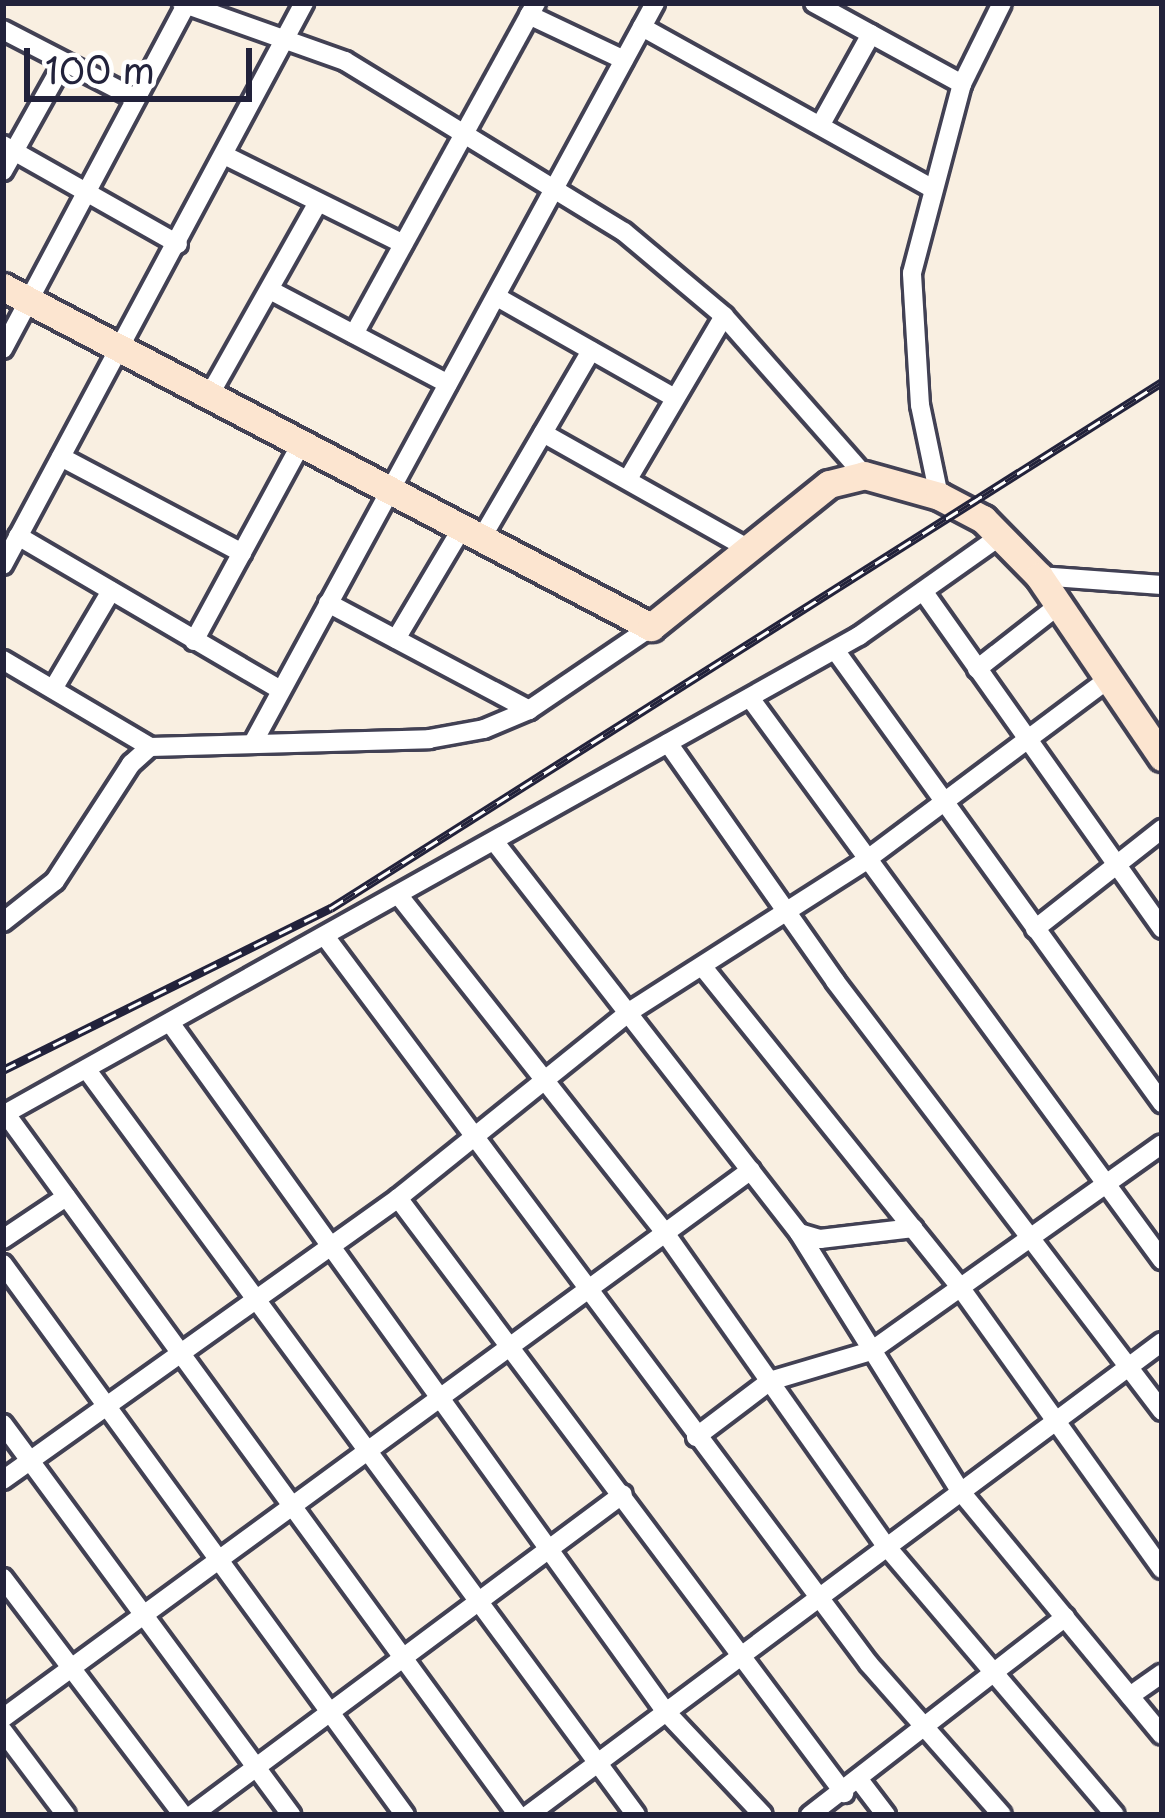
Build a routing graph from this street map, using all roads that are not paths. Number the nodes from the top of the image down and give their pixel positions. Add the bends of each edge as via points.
1 (304, 3) edge
2 (655, 3) edge
3 (814, 3) edge
4 (1002, 3) edge
5 (184, 4) edge
6 (532, 9) edge
7 (642, 27) junction
8 (3, 30) edge
9 (871, 34) junction
10 (285, 40) junction
11 (624, 60) junction
12 (64, 62) junction
13 (962, 84) junction
14 (135, 98) junction
15 (821, 124) junction
16 (464, 134) junction
17 (9, 148) edge
18 (224, 155) junction
19 (3, 172) edge
20 (933, 189) junction
21 (85, 191) junction
22 (555, 191) junction
23 (317, 204) junction
24 (178, 244) junction
25 (403, 244) junction
26 (3, 287) edge
27 (270, 290) junction
28 (496, 297) junction
29 (29, 300) junction
30 (724, 316) junction
31 (354, 334) junction
32 (3, 349) edge
33 (123, 350) junction
34 (591, 351) junction
35 (448, 384) junction
36 (211, 394) junction
37 (673, 397) junction
38 (543, 434) junction
39 (302, 442) junction
40 (61, 457) junction
41 (864, 475) junction
42 (628, 479) junction
43 (388, 489) junction
44 (939, 496) junction
45 (472, 534) junction
46 (1000, 536) junction
47 (12, 540) edge
48 (746, 548) junction
49 (242, 553) junction
50 (3, 565) edge
51 (1039, 576) junction
52 (1159, 590) edge
53 (111, 591) junction
54 (923, 591) junction
55 (328, 603) junction
56 (1059, 605) junction
57 (650, 627) junction
58 (397, 639) junction
59 (194, 641) junction
60 (835, 650) junction
61 (3, 660) edge
62 (977, 669) junction
63 (1107, 680) junction
64 (52, 689) junction
65 (280, 689) junction
66 (750, 698) junction
67 (529, 710) junction
68 (1029, 740) junction
69 (254, 741) junction
70 (668, 743) junction
71 (150, 747) junction
72 (1162, 757) edge
73 (946, 805) junction
74 (1162, 829) edge
75 (494, 842) junction
76 (865, 861) junction
77 (1117, 864) junction
78 (400, 897) junction
79 (788, 914) junction
80 (3, 922) edge
81 (1162, 928) edge
82 (1036, 929) junction
83 (327, 939) junction
84 (702, 966) junction
85 (629, 1012) junction
86 (171, 1024) junction
87 (87, 1070) junction
88 (544, 1080) junction
89 (1162, 1103) edge
90 (4, 1115) edge
91 (473, 1138) junction
92 (1162, 1144) edge
93 (751, 1170) junction
94 (1106, 1187) junction
95 (66, 1197) junction
96 (398, 1198) junction
97 (913, 1228) junction
98 (663, 1230) junction
99 (799, 1233) junction
100 (3, 1239) edge
101 (1031, 1242) junction
102 (327, 1250) junction
103 (1162, 1260) edge
104 (3, 1264) edge
105 (960, 1287) junction
106 (584, 1289) junction
107 (257, 1301) junction
108 (1162, 1342) edge
109 (510, 1345) junction
110 (871, 1351) junction
111 (185, 1353) junction
112 (1130, 1367) junction
113 (770, 1381) junction
114 (436, 1400) junction
115 (110, 1406) junction
116 (1162, 1411) edge
117 (1060, 1419) junction
118 (3, 1424) edge
119 (696, 1437) junction
120 (364, 1454) junction
121 (30, 1461) junction
122 (3, 1480) edge
123 (962, 1492) junction
124 (623, 1494) junction
125 (295, 1504) junction
126 (886, 1546) junction
127 (548, 1550) junction
128 (224, 1557) junction
129 (1162, 1569) edge
130 (3, 1578) edge
131 (819, 1598) junction
132 (474, 1602) junction
133 (143, 1616) junction
134 (1065, 1617) junction
135 (743, 1654) junction
136 (404, 1655) junction
137 (71, 1668) junction
138 (999, 1671) junction
139 (1162, 1674) edge
140 (1130, 1696) junction
141 (332, 1710) junction
142 (667, 1712) junction
143 (3, 1718) edge
144 (3, 1731) edge
145 (922, 1732) junction
146 (1162, 1735) edge
147 (596, 1765) junction
148 (257, 1766) junction
149 (852, 1787) junction
150 (66, 1815) edge
151 (183, 1815) edge
152 (192, 1815) edge
153 (291, 1815) edge
154 (405, 1815) edge
155 (518, 1815) edge
156 (528, 1815) edge
157 (636, 1815) edge
158 (763, 1815) edge
159 (811, 1815) edge
160 (886, 1815) edge
161 (1002, 1815) edge
162 (1114, 1815) edge

1 - 10 street
2 - 7 street
3 - 9 street
4 - 13 street
5 - 10 street
5 - 14 street
6 - 11 street
6 - 16 street
7 - 11 street
7 - 15 street
8 - 12 street
9 - 13 street
9 - 15 street
10 - 16 street via 345,61
10 - 18 street
11 - 22 street
12 - 14 street
12 - 17 street
13 - 20 street
14 - 21 street
15 - 20 street
16 - 22 street
16 - 25 street
17 - 19 street
17 - 21 street
18 - 23 street
18 - 24 street
20 - 44 street via 910,308
21 - 24 street
21 - 29 street
22 - 28 street
22 - 30 street via 676,271
23 - 25 street
23 - 27 street
24 - 33 street
25 - 31 street
26 - 29 street
27 - 31 street
27 - 36 street
28 - 34 street
28 - 35 street
29 - 32 street
29 - 33 street
30 - 37 street
30 - 41 street
31 - 35 street
33 - 36 street
33 - 40 street
34 - 37 street
34 - 38 street
35 - 43 street
36 - 39 street
37 - 42 street
38 - 42 street
38 - 45 street
39 - 43 street
39 - 49 street
40 - 47 street
40 - 49 street
41 - 44 street
41 - 48 street via 812,493
42 - 48 street
43 - 45 street
43 - 55 street
44 - 46 street
45 - 57 street
45 - 58 street
46 - 51 street
46 - 54 street
47 - 50 street
47 - 53 street
48 - 57 street
49 - 59 street
51 - 52 street
51 - 56 street
53 - 59 street
53 - 64 street
54 - 60 street
54 - 62 street
55 - 58 street
55 - 65 street
56 - 62 street
56 - 63 street
57 - 67 street
58 - 67 street
59 - 65 street
60 - 66 street
60 - 73 street
61 - 64 street
62 - 68 street
63 - 68 street
63 - 72 street
64 - 71 street
65 - 69 street
66 - 70 street
66 - 76 street
67 - 69 street via 429,739
68 - 73 street
68 - 77 street
69 - 71 street
70 - 75 street
70 - 79 street
71 - 80 street via 130,764 55,881
73 - 76 street
73 - 82 street
74 - 77 street
75 - 78 street
75 - 85 street
76 - 79 street
76 - 94 street
77 - 81 street
77 - 82 street
78 - 83 street
78 - 88 street
79 - 84 street
79 - 101 street
82 - 89 street
83 - 86 street
83 - 91 street
84 - 85 street
84 - 97 street
85 - 88 street
85 - 93 street
86 - 87 street
86 - 102 street
87 - 90 street
87 - 107 street
88 - 91 street
88 - 98 street
90 - 95 street
91 - 96 street
91 - 106 street
92 - 94 street
93 - 98 street
93 - 99 street
94 - 101 street
94 - 103 street
95 - 100 street
95 - 111 street
96 - 102 street
96 - 109 street
97 - 99 street via 820,1240
97 - 105 street
98 - 106 street
98 - 113 street
99 - 110 street
101 - 105 street
101 - 112 street
102 - 107 street
102 - 114 street
104 - 115 street
105 - 110 street
105 - 117 street
106 - 109 street
106 - 119 street
107 - 111 street
107 - 120 street
108 - 112 street
109 - 114 street
109 - 124 street
110 - 113 street
110 - 123 street
111 - 115 street
111 - 125 street
112 - 116 street
112 - 117 street
113 - 119 street
113 - 126 street
114 - 120 street
114 - 127 street
115 - 121 street
115 - 128 street
117 - 123 street
117 - 129 street
118 - 121 street
119 - 131 street
120 - 125 street
120 - 132 street
121 - 122 street
121 - 133 street
123 - 126 street
123 - 134 street
124 - 127 street
124 - 135 street
125 - 128 street
125 - 136 street
126 - 131 street
126 - 138 street
127 - 132 street
127 - 142 street
128 - 133 street
128 - 141 street
130 - 137 street
131 - 135 street
131 - 145 street
132 - 136 street
132 - 147 street
133 - 137 street
133 - 148 street
134 - 138 street
134 - 140 street
135 - 142 street
135 - 149 street
136 - 141 street
136 - 155 street
137 - 143 street
137 - 151 street
138 - 145 street
138 - 162 street
139 - 140 street
140 - 146 street
141 - 148 street
141 - 154 street
142 - 147 street
142 - 158 street
144 - 150 street
145 - 149 street
145 - 161 street
147 - 156 street
147 - 157 street
148 - 152 street
148 - 153 street
149 - 159 street
149 - 160 street

